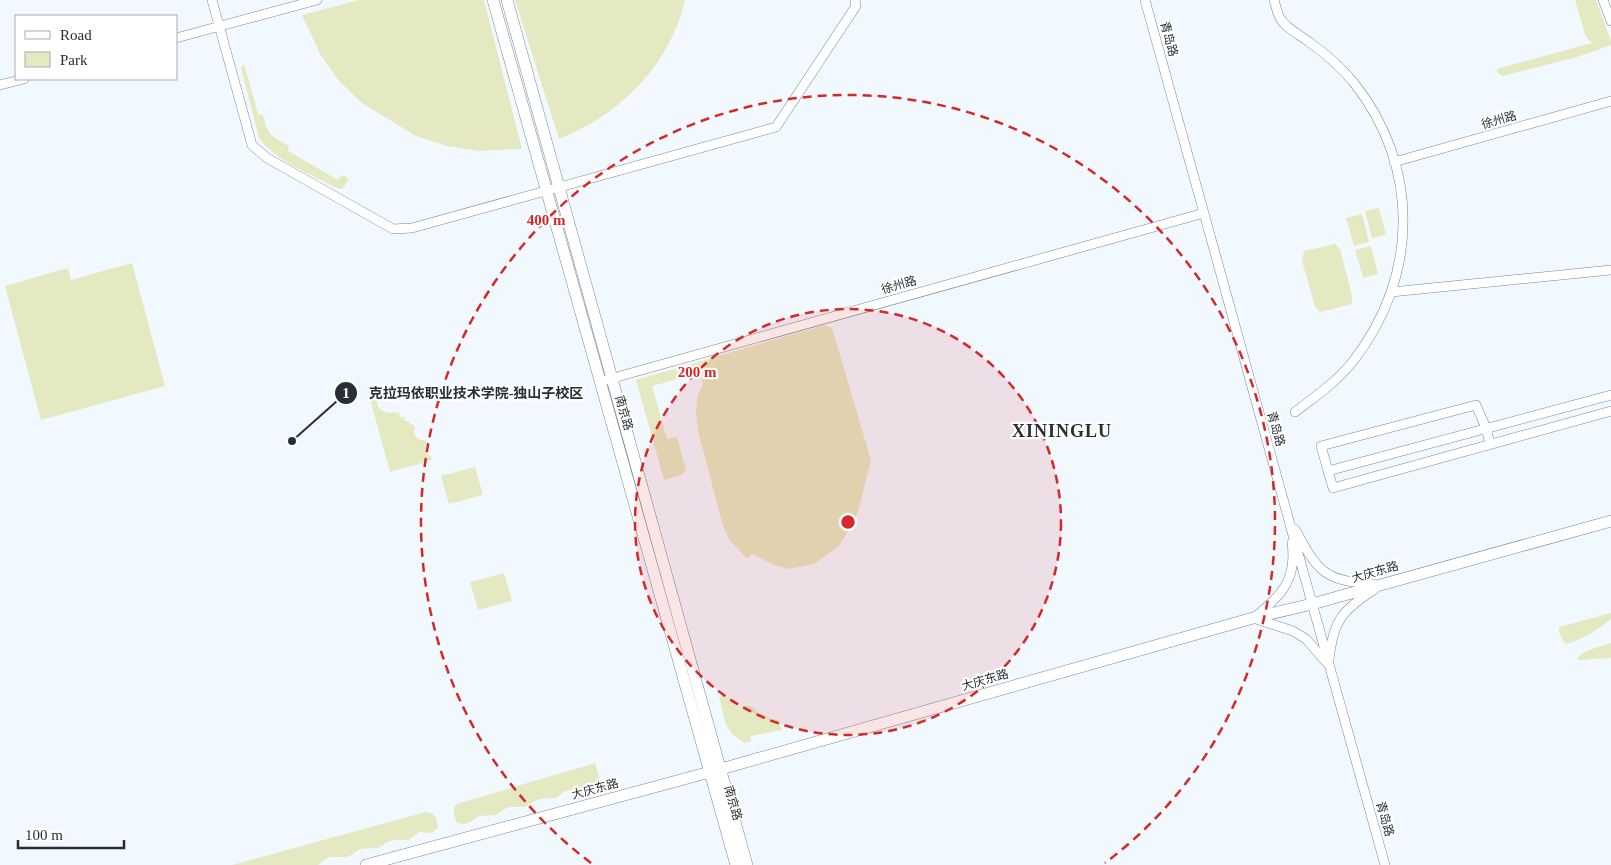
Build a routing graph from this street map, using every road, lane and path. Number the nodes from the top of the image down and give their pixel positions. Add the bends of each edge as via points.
1 (212, 0) edge
2 (317, 0) edge
3 (493, 0) edge
4 (507, 0) edge
5 (855, 0) edge
6 (1145, 0) edge
7 (1274, 0) edge
8 (1603, 0) edge
9 (1611, 21) edge
10 (219, 26) junction
11 (178, 37) edge
12 (20, 80) edge
13 (0, 85) edge
14 (1611, 101) edge
15 (1394, 162) junction
16 (559, 188) junction
17 (547, 191) junction
18 (1204, 213) junction
19 (1611, 270) edge
20 (1391, 292) junction
21 (606, 380) junction
22 (1611, 395) edge
23 (1590, 400) junction
24 (1295, 412) dead end
25 (1611, 412) edge
26 (1594, 416) junction
27 (1486, 428) junction
28 (1490, 444) junction
29 (1400, 451) junction
30 (1405, 467) junction
31 (1328, 471) junction
32 (1288, 516) junction
33 (1611, 521) edge
34 (1382, 585) junction
35 (1312, 604) junction
36 (1253, 618) junction
37 (1329, 666) junction
38 (709, 772) junction
39 (722, 774) junction
40 (366, 865) edge
41 (736, 865) edge
42 (747, 865) edge
43 (1385, 865) edge

1 - 10 street
2 - 10 street
3 - 17 main road, 南京路
4 - 16 main road, 南京路
5 - 16 street via 856,6 776,128
6 - 18 street, 青岛路
7 - 15 street via 1287,27 1334,61 1373,108 1384,129
8 - 9 street
10 - 11 street
10 - 17 street via 252,145 267,158 393,230 412,228
12 - 13 street
14 - 15 street, 徐州路
15 - 20 street via 1400,181 1403,239 1398,273
16 - 17 street
16 - 21 main road, 南京路
17 - 21 main road, 南京路
18 - 21 street, 徐州路
18 - 32 street, 青岛路
19 - 20 street
20 - 24 street via 1372,334 1353,361 1329,386
21 - 38 main road, 南京路
21 - 39 main road, 南京路
22 - 23 street
23 - 26 street
23 - 27 street
25 - 26 street
26 - 28 street
27 - 28 street
27 - 29 street
27 - 31 street via 1476,405 1321,446
28 - 30 street
29 - 30 street
29 - 31 street
30 - 31 street via 1333,488
32 - 34 street via 1314,562 1324,573 1355,583
32 - 35 street, 青岛路
32 - 36 street via 1293,546 1289,580 1282,593
33 - 34 main road, 大庆东路
34 - 35 main road, 大庆东路
34 - 37 street via 1353,603 1342,615 1331,647
35 - 36 main road, 大庆东路
35 - 37 street, 青岛路
36 - 37 street via 1293,631 1306,639
36 - 39 main road, 大庆东路
37 - 43 street, 青岛路
38 - 39 main road, 大庆东路
38 - 40 main road, 大庆东路
38 - 41 main road, 南京路
39 - 42 main road, 南京路

